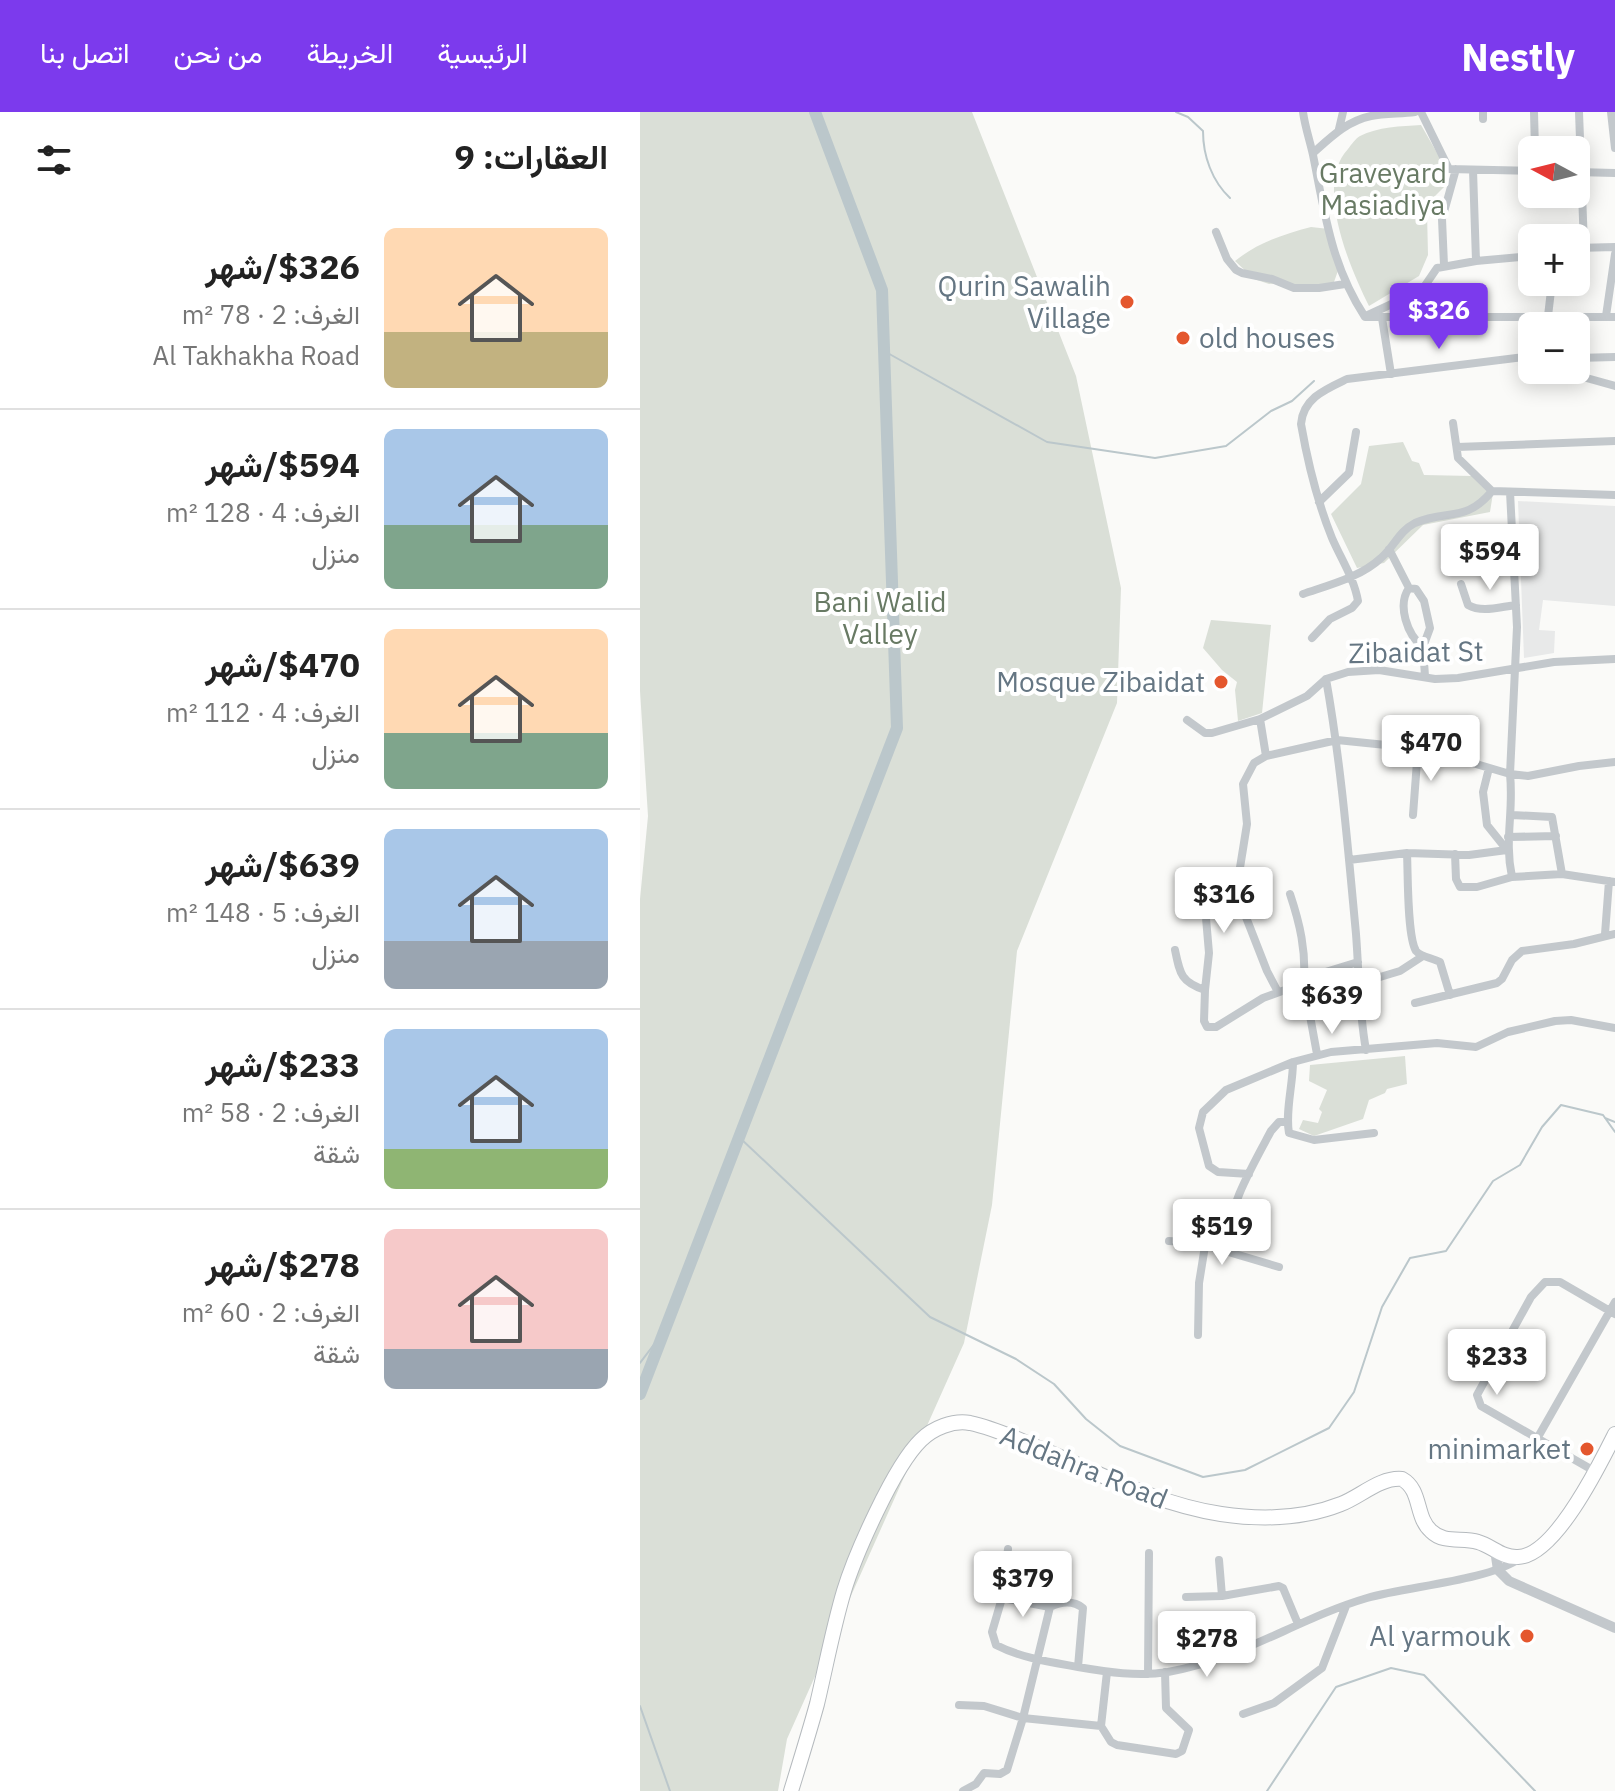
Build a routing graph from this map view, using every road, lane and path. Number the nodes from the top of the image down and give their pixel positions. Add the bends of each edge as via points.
1 (1303, 112) edge
2 (1343, 112) edge
3 (1418, 112) edge
4 (1534, 112) edge
5 (1579, 112) edge
6 (1611, 112) edge
7 (1339, 129) junction
8 (1535, 136) edge
9 (1579, 136) edge
10 (1615, 148) edge
11 (1313, 153) junction
12 (1452, 169) junction
13 (1473, 170) junction
14 (1518, 171) edge
15 (1590, 172) edge
16 (1615, 173) edge
17 (1216, 232) dead end
18 (1590, 247) edge
19 (1615, 247) edge
20 (1615, 254) edge
21 (1518, 257) edge
22 (1476, 261) junction
23 (1444, 265) junction
24 (1345, 284) junction
25 (1590, 315) edge
26 (1518, 316) edge
27 (1610, 316) edge
28 (1365, 317) junction
29 (1382, 318) junction
30 (1615, 357) edge
31 (1518, 358) edge
32 (1590, 358) edge
33 (1391, 374) junction
34 (1590, 379) edge
35 (1615, 386) edge
36 (1453, 423) dead end
37 (1356, 432) dead end
38 (1615, 441) edge
39 (1457, 447) junction
40 (1492, 491) junction
41 (1510, 492) junction
42 (1615, 495) edge
43 (1319, 502) junction
44 (1389, 549) junction
45 (1351, 576) junction
46 (1461, 584) dead end
47 (1409, 588) junction
48 (1303, 594) dead end
49 (1516, 605) junction
50 (1312, 638) dead end
51 (1423, 647) junction
52 (1615, 659) edge
53 (1515, 670) junction
54 (1425, 676) junction
55 (1326, 679) junction
56 (1260, 719) junction
57 (1187, 720) dead end
58 (1337, 740) junction
59 (1418, 748) junction
60 (1266, 756) junction
61 (1615, 762) edge
62 (1489, 768) junction
63 (1510, 774) junction
64 (1413, 815) dead end
65 (1512, 815) junction
66 (1556, 836) junction
67 (1508, 837) junction
68 (1507, 850) junction
69 (1407, 853) junction
70 (1455, 854) junction
71 (1349, 860) junction
72 (1562, 874) junction
73 (1512, 877) junction
74 (1612, 882) edge
75 (1290, 894) dead end
76 (1191, 909) dead end
77 (1610, 934) edge
78 (1175, 950) dead end
79 (1423, 956) junction
80 (1358, 962) junction
81 (1304, 983) junction
82 (1360, 983) junction
83 (1205, 990) junction
84 (1278, 992) junction
85 (1450, 995) junction
86 (1415, 1003) dead end
87 (1615, 1028) edge
88 (1366, 1050) junction
89 (1317, 1054) junction
90 (1293, 1062) junction
91 (1287, 1122) junction
92 (1374, 1133) dead end
93 (1249, 1174) junction
94 (1169, 1241) dead end
95 (1205, 1246) junction
96 (1224, 1251) junction
97 (1279, 1267) dead end
98 (1615, 1302) edge
99 (1612, 1312) edge
100 (1198, 1335) dead end
101 (1615, 1434) edge
102 (1538, 1437) junction
103 (1596, 1472) junction
104 (1008, 1549) dead end
105 (1495, 1550) junction
106 (1149, 1553) dead end
107 (1521, 1557) junction
108 (1219, 1560) dead end
109 (1498, 1570) junction
110 (1222, 1596) junction
111 (1186, 1597) dead end
112 (1002, 1598) junction
113 (1346, 1606) junction
114 (1050, 1607) junction
115 (1298, 1624) junction
116 (1615, 1628) edge
117 (1037, 1660) junction
118 (1078, 1667) junction
119 (1107, 1672) junction
120 (1165, 1672) junction
121 (1148, 1674) junction
122 (959, 1705) dead end
123 (1243, 1714) dead end
124 (1023, 1718) junction
125 (1101, 1726) junction
126 (791, 1791) edge
127 (963, 1791) edge

1 - 11 street
2 - 7 street
3 - 7 street via 1372,116
3 - 12 street
4 - 8 street
5 - 9 street
6 - 10 street
7 - 11 street
11 - 24 street via 1321,204
12 - 13 street
12 - 23 street via 1442,219
13 - 14 street
13 - 22 street
15 - 16 street
17 - 24 street via 1227,259 1242,273 1294,288
18 - 19 street
20 - 27 street
21 - 22 street
22 - 23 street
23 - 28 street via 1422,290
24 - 28 street
25 - 27 street
26 - 29 street
28 - 29 street
29 - 33 street
30 - 32 street
31 - 33 street
33 - 43 street via 1347,379 1324,389 1306,407 1301,424
34 - 35 street
36 - 39 street
37 - 43 street via 1349,473
38 - 39 street
39 - 40 street via 1461,463
40 - 41 street
40 - 44 street via 1468,512 1405,529
41 - 42 street
41 - 49 street
43 - 45 street
44 - 45 street
44 - 47 street
45 - 48 street
45 - 50 street via 1357,604 1330,619
46 - 49 street via 1473,608
47 - 51 street via 1404,611 1411,634
47 - 51 street via 1420,594 1429,618 1430,634
49 - 53 street
51 - 54 street
52 - 53 street, Zibaidat St
53 - 54 street, Zibaidat St via 1458,678
53 - 63 street
54 - 55 street, Zibaidat St via 1379,670
55 - 56 street, Zibaidat St via 1307,696
55 - 58 street
56 - 57 street, Zibaidat St via 1212,733
56 - 60 street
58 - 59 street
58 - 60 street
58 - 71 street
59 - 62 street
59 - 64 street
60 - 84 street via 1254,763 1245,779 1247,824 1238,880 1244,914
61 - 63 street via 1538,775
62 - 63 street
62 - 68 street via 1483,792 1487,825
63 - 65 street
65 - 66 street via 1550,815
65 - 67 street
66 - 67 street
66 - 72 street
67 - 68 street
68 - 70 street
68 - 73 street
69 - 70 street
69 - 71 street
69 - 79 street via 1411,931
70 - 73 street via 1460,887
71 - 80 street
72 - 73 street
72 - 74 street
74 - 77 street
75 - 81 street via 1301,927
76 - 83 street via 1206,918
77 - 85 street via 1522,951 1497,983
78 - 83 street via 1186,982
79 - 82 street via 1400,971
79 - 85 street via 1440,962
80 - 81 street
80 - 82 street
81 - 84 street
81 - 89 street
82 - 88 street
83 - 84 street via 1204,1021 1212,1028
85 - 86 street
87 - 88 street via 1555,1021 1508,1032 1476,1047 1437,1043
88 - 89 street
89 - 90 street
90 - 91 street
90 - 93 street via 1226,1090 1200,1118 1212,1170
91 - 92 street via 1289,1133 1314,1140
91 - 93 street via 1275,1125
93 - 96 street via 1229,1216
94 - 95 street
95 - 96 street
95 - 100 street
96 - 97 street
98 - 99 street
99 - 102 street
99 - 102 street via 1560,1282 1545,1282 1531,1297 1479,1389 1478,1402
101 - 103 main road
102 - 103 street
103 - 107 main road via 1561,1525
104 - 112 street
105 - 107 main road, Addahra Road
105 - 109 street
105 - 126 main road, Addahra Road via 1433,1533 1414,1489 1402,1479 1303,1514 1221,1514 1148,1496 1001,1432 967,1422 935,1429 911,1451 853,1565
106 - 121 street
107 - 109 street
108 - 110 street
109 - 113 street
109 - 116 street via 1509,1581
110 - 111 street
110 - 115 street via 1279,1586
112 - 114 street
112 - 117 street via 993,1642
113 - 115 street
113 - 123 street via 1322,1668 1274,1703
114 - 117 street
114 - 118 street via 1065,1602 1083,1608
115 - 120 street via 1205,1663
117 - 118 street
117 - 124 street
118 - 119 street
119 - 121 street
119 - 125 street
120 - 121 street
120 - 125 street via 1166,1708 1189,1730 1179,1754 1122,1747 1111,1742
122 - 124 street
124 - 125 street
124 - 127 street via 1007,1770 984,1773

